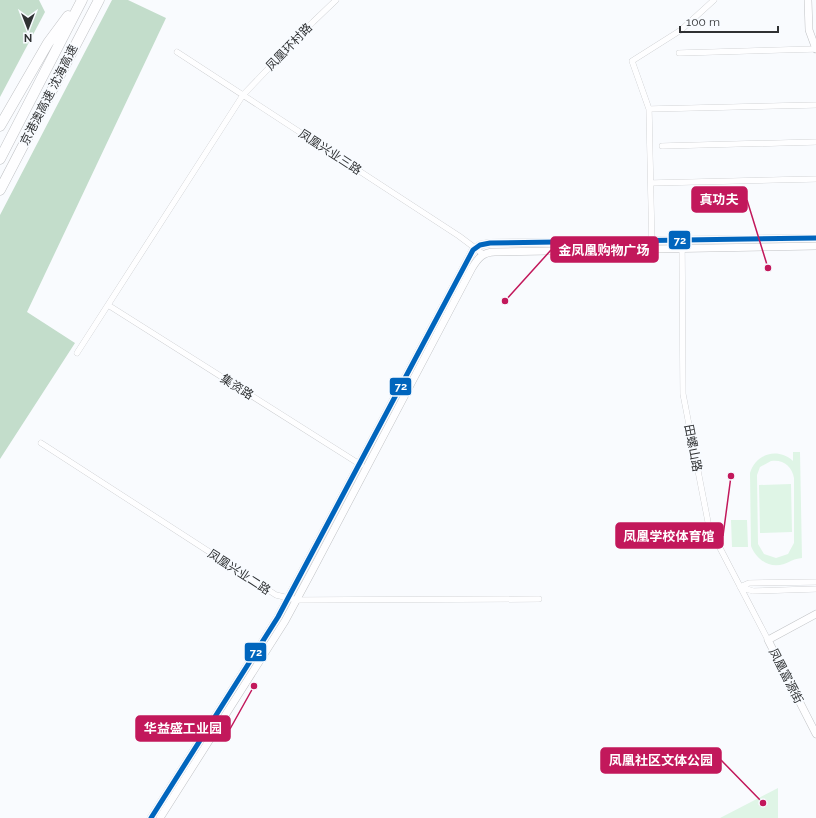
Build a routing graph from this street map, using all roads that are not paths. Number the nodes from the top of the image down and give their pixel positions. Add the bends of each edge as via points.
1 (81, 0) edge
2 (98, 0) edge
3 (336, 0) edge
4 (714, 0) edge
5 (808, 0) edge
6 (816, 49) edge
7 (177, 52) dead end
8 (679, 53) dead end
9 (243, 95) junction
10 (816, 105) edge
11 (649, 108) junction
12 (0, 126) edge
13 (816, 142) edge
14 (662, 146) dead end
15 (0, 159) edge
16 (816, 180) edge
17 (651, 183) junction
18 (0, 190) edge
19 (816, 238) edge
20 (652, 240) junction
21 (682, 240) junction
22 (816, 246) edge
23 (475, 248) junction
24 (682, 248) junction
25 (652, 249) junction
26 (483, 254) junction
27 (108, 305) junction
28 (77, 353) dead end
29 (41, 443) dead end
30 (360, 464) junction
31 (366, 468) junction
32 (816, 582) edge
33 (740, 587) junction
34 (816, 589) edge
35 (288, 598) junction
36 (297, 600) junction
37 (539, 600) dead end
38 (816, 614) edge
39 (768, 640) junction
40 (816, 734) edge
41 (151, 818) edge
42 (160, 818) edge

1 - 12 highway via 48,43
1 - 15 highway, 京港澳高速 沈海高速
2 - 18 highway, 京港澳高速 沈海高速
3 - 9 street, 凤凰环村路
4 - 11 street via 681,30 632,61
5 - 6 street via 809,30
6 - 8 street
7 - 9 street, 凤凰兴业三路
9 - 23 street, 凤凰兴业三路
9 - 27 street, 凤凰环村路
10 - 11 street
11 - 17 street
13 - 14 street
16 - 17 street
17 - 20 street
19 - 21 street
20 - 21 street
20 - 23 street via 490,243
20 - 25 street
21 - 24 street, 田螺山路
22 - 24 street
23 - 26 street, 凤凰兴业三路
23 - 30 street
24 - 25 street
24 - 33 street, 田螺山路 via 683,394 709,527
25 - 26 street
26 - 31 street via 475,263
27 - 28 street, 凤凰环村路
27 - 30 street, 集资路
29 - 35 street, 凤凰兴业二路 via 270,593
30 - 31 street, 集资路
30 - 35 street
31 - 36 street
32 - 33 street via 749,583
33 - 34 street via 753,590
33 - 39 street, 田螺山路
35 - 36 street, 凤凰兴业二路
35 - 41 street
36 - 37 street, 凤凰兴业二路
36 - 42 street
38 - 39 street
39 - 40 street, 凤凰富源街

